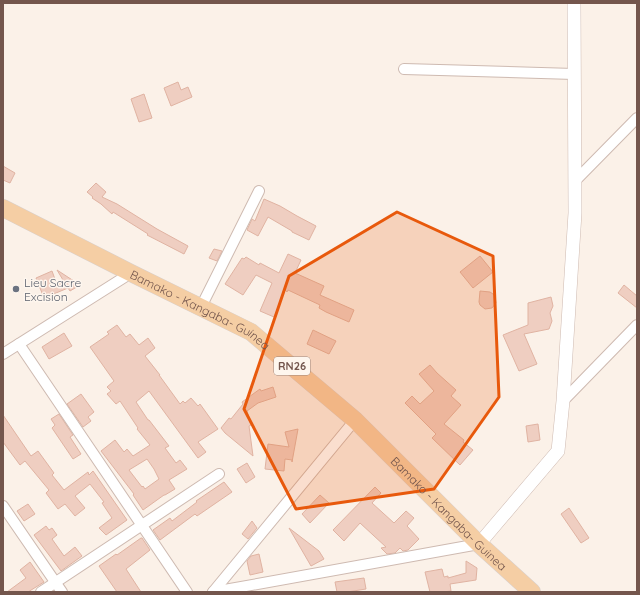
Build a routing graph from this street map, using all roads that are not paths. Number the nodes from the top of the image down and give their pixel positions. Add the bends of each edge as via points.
1 (574, 3) edge
2 (404, 69) dead end
3 (574, 74) junction
4 (637, 118) edge
5 (575, 181) junction
6 (259, 191) dead end
7 (3, 208) edge
8 (131, 273) junction
9 (201, 307) junction
10 (637, 325) edge
11 (19, 344) junction
12 (3, 354) edge
13 (563, 401) junction
14 (355, 420) junction
15 (219, 474) dead end
16 (3, 506) edge
17 (142, 525) junction
18 (479, 544) junction
19 (56, 582) junction
20 (41, 592) edge
21 (62, 592) edge
22 (187, 592) edge
23 (213, 592) edge
24 (532, 592) edge

1 - 3 street
2 - 3 street
3 - 5 street
4 - 5 street
5 - 13 street
6 - 9 street
7 - 8 main road, Bamako - Kangaba- Guinea / RN26
8 - 9 main road, Bamako - Kangaba- Guinea / RN26
8 - 11 street
9 - 14 main road, Bamako - Kangaba- Guinea / RN26 via 252,332
10 - 13 street
11 - 12 street
11 - 17 street
13 - 18 street via 558,451
14 - 18 main road, Bamako - Kangaba- Guinea / RN26
14 - 23 street
15 - 17 street
16 - 19 street
17 - 19 street
17 - 22 street
18 - 23 street
18 - 24 main road, Bamako - Kangaba- Guinea / RN26
19 - 20 street
19 - 21 street

